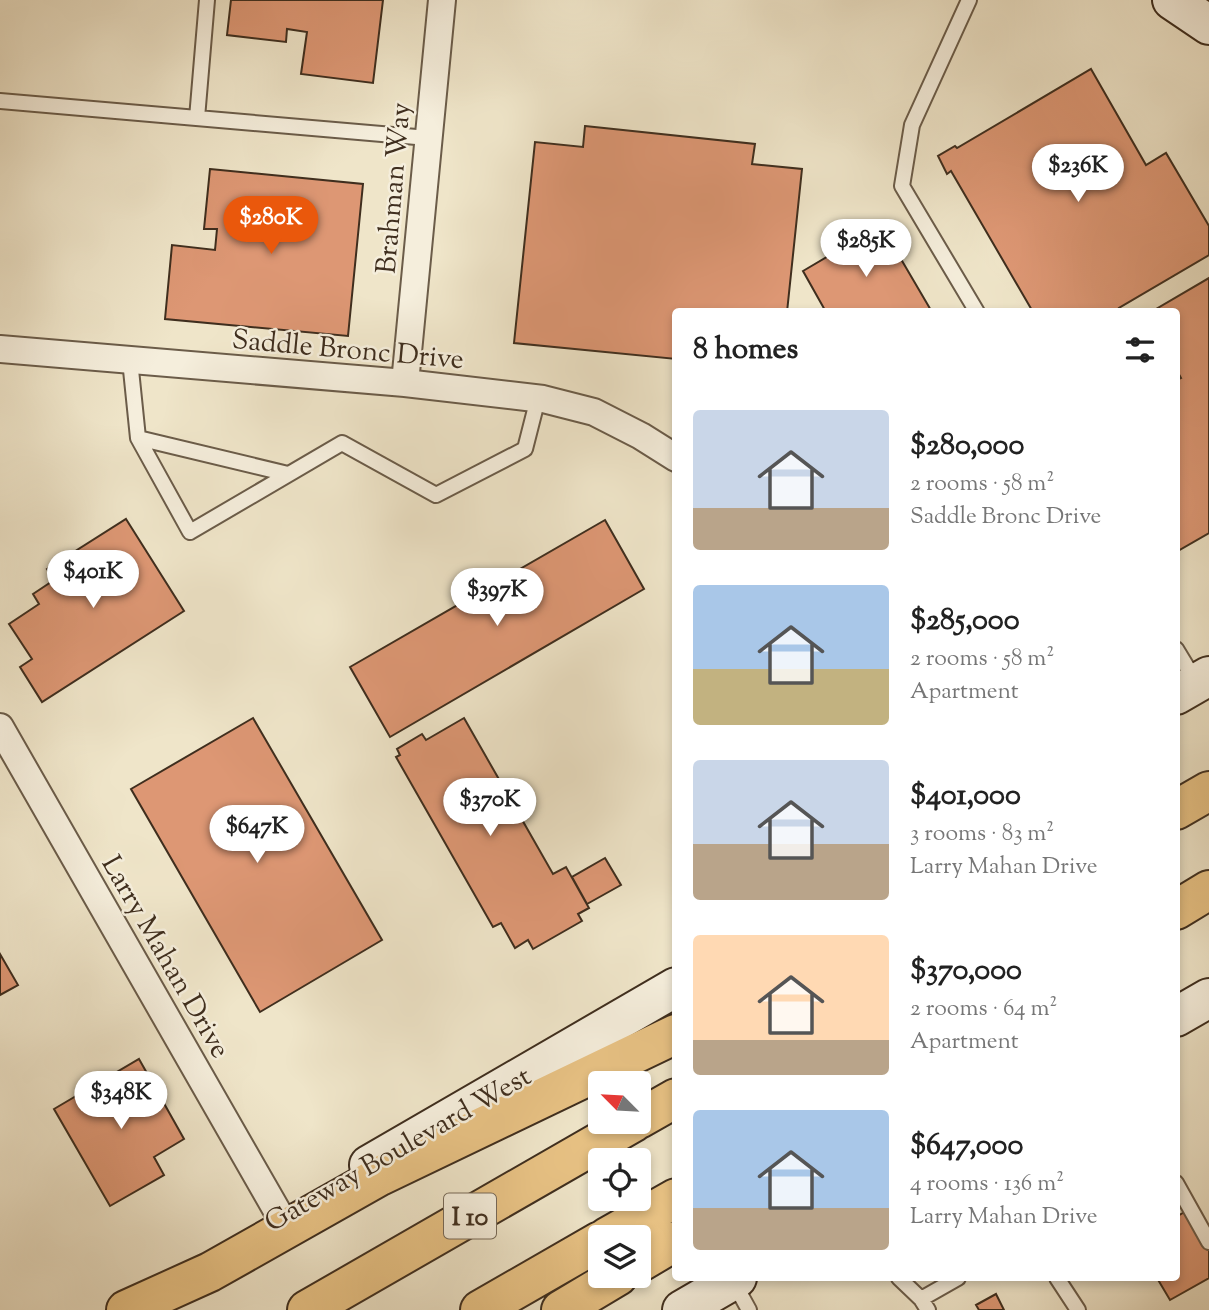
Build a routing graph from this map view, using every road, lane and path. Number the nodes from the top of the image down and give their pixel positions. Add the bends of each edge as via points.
1 (207, 0) edge
2 (442, 0) edge
3 (969, 0) edge
4 (1172, 0) edge
5 (1209, 25) edge
6 (0, 101) edge
7 (197, 118) junction
8 (428, 138) junction
9 (975, 308) edge
10 (0, 349) edge
11 (130, 360) junction
12 (405, 383) junction
13 (538, 398) junction
14 (138, 438) junction
15 (672, 455) edge
16 (288, 474) junction
17 (1180, 657) edge
18 (1194, 685) edge
19 (0, 727) edge
20 (1209, 790) edge
21 (1180, 808) edge
22 (1209, 890) edge
23 (1180, 908) edge
24 (672, 988) edge
25 (1209, 998) edge
26 (1180, 1015) edge
27 (672, 1036) edge
28 (672, 1100) edge
29 (651, 1112) edge
30 (613, 1134) edge
31 (1180, 1189) edge
32 (672, 1200) edge
33 (280, 1216) junction
34 (628, 1225) edge
35 (1209, 1242) edge
36 (672, 1243) edge
37 (588, 1248) edge
38 (651, 1256) edge
39 (902, 1281) edge
40 (954, 1281) edge
41 (1059, 1281) edge
42 (598, 1288) edge
43 (739, 1289) edge
44 (925, 1304) edge
45 (119, 1310) edge
46 (126, 1310) edge
47 (307, 1310) edge
48 (480, 1310) edge
49 (561, 1310) edge
50 (681, 1310) edge
51 (1078, 1310) edge

1 - 7 lane
2 - 8 street, Brahman Way
3 - 9 lane via 912,125 902,186
4 - 5 main road
6 - 7 lane
7 - 8 lane
8 - 12 street, Brahman Way
10 - 11 street, Saddle Bronc Drive
11 - 12 street, Saddle Bronc Drive
11 - 14 lane
12 - 13 street, Saddle Bronc Drive
13 - 15 street, Saddle Bronc Drive via 594,412
13 - 16 lane via 525,449 436,495 342,443
14 - 16 lane
14 - 16 lane via 190,532
17 - 18 lane
19 - 33 street, Larry Mahan Drive
20 - 21 highway
22 - 23 highway
24 - 33 main road, Gateway Boulevard West
25 - 26 main road
27 - 46 highway via 380,1176 210,1272
28 - 29 highway
30 - 47 highway, I 10
31 - 35 lane
32 - 34 highway
33 - 45 main road, Gateway Boulevard West
36 - 38 highway
37 - 48 highway
39 - 44 lane
40 - 44 lane
41 - 51 lane
42 - 49 highway
43 - 50 main road

